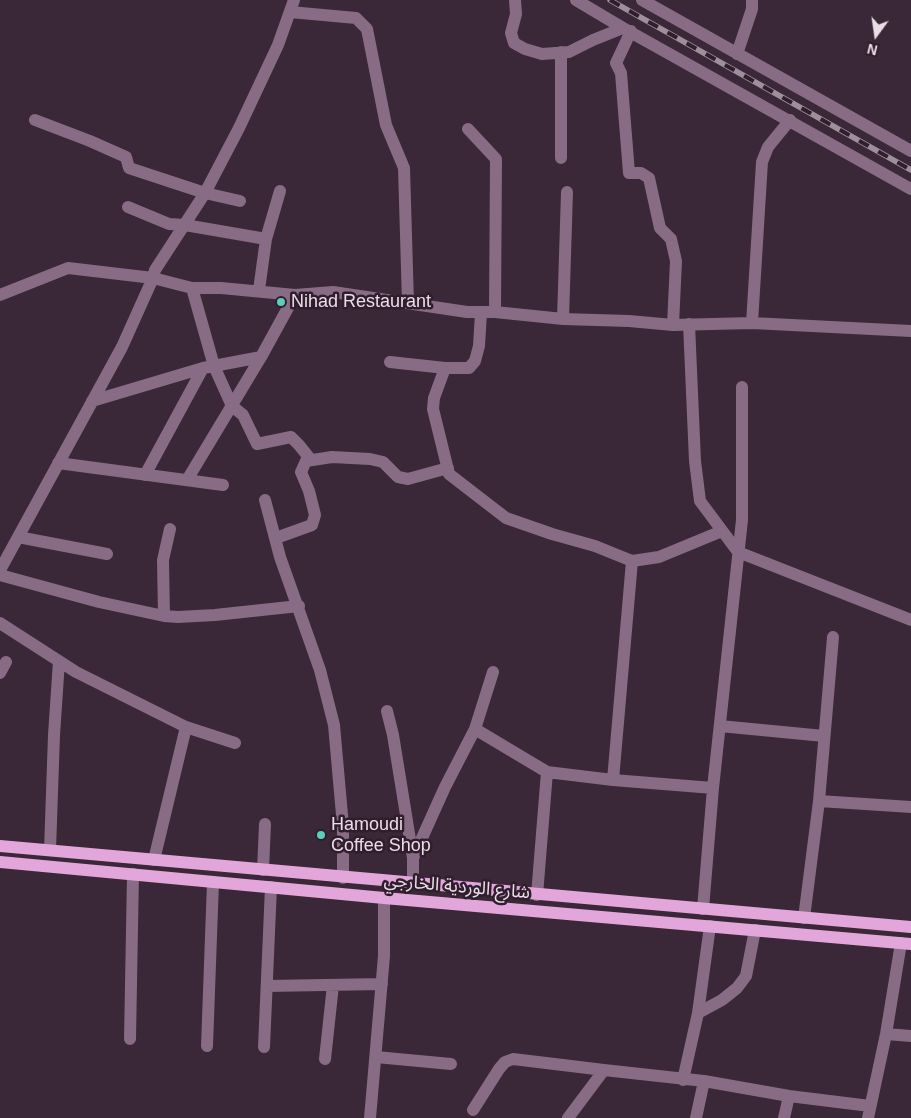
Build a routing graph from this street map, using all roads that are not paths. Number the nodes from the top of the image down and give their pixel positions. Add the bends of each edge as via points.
1 (515, 0) edge
2 (576, 0) edge
3 (642, 0) edge
4 (752, 0) edge
5 (292, 6) edge
6 (627, 30) junction
7 (561, 52) junction
8 (737, 54) junction
9 (35, 120) dead end
10 (790, 120) junction
11 (468, 129) dead end
12 (911, 151) edge
13 (561, 158) dead end
14 (911, 189) edge
15 (280, 191) dead end
16 (567, 192) dead end
17 (205, 193) junction
18 (240, 202) dead end
19 (128, 207) dead end
20 (185, 225) junction
21 (266, 239) junction
22 (153, 278) junction
23 (192, 288) junction
24 (258, 290) junction
25 (0, 294) edge
26 (295, 295) junction
27 (408, 303) junction
28 (495, 312) junction
29 (481, 313) junction
30 (563, 319) junction
31 (752, 323) junction
32 (688, 324) junction
33 (673, 325) junction
34 (911, 331) edge
35 (261, 357) junction
36 (390, 362) dead end
37 (208, 367) junction
38 (445, 368) junction
39 (742, 387) dead end
40 (92, 401) junction
41 (232, 406) junction
42 (311, 460) junction
43 (58, 463) junction
44 (448, 468) junction
45 (145, 475) junction
46 (186, 480) junction
47 (223, 485) dead end
48 (265, 500) dead end
49 (170, 529) dead end
50 (722, 531) junction
51 (18, 537) junction
52 (276, 538) junction
53 (738, 552) junction
54 (107, 554) dead end
55 (632, 561) junction
56 (0, 570) edge
57 (0, 575) edge
58 (299, 606) junction
59 (164, 616) junction
60 (911, 620) edge
61 (0, 623) edge
62 (833, 637) dead end
63 (59, 661) junction
64 (493, 672) dead end
65 (387, 711) dead end
66 (720, 726) junction
67 (186, 727) junction
68 (475, 729) junction
69 (824, 736) junction
70 (235, 743) dead end
71 (547, 772) junction
72 (613, 780) junction
73 (713, 788) junction
74 (819, 801) junction
75 (911, 807) edge
76 (265, 824) dead end
77 (0, 846) edge
78 (50, 850) junction
79 (413, 858) junction
80 (154, 860) junction
81 (0, 862) edge
82 (263, 870) junction
83 (133, 874) junction
84 (343, 878) junction
85 (213, 882) junction
86 (413, 884) junction
87 (271, 887) junction
88 (537, 895) junction
89 (384, 898) junction
90 (602, 900) junction
91 (672, 907) junction
92 (703, 910) junction
93 (601, 917) junction
94 (804, 918) junction
95 (668, 923) junction
96 (710, 926) junction
97 (911, 927) edge
98 (755, 930) junction
99 (906, 943) edge
100 (382, 984) junction
101 (333, 985) junction
102 (267, 986) junction
103 (698, 1013) junction
104 (886, 1034) junction
105 (911, 1036) edge
106 (130, 1039) dead end
107 (207, 1046) dead end
108 (264, 1047) dead end
109 (376, 1057) junction
110 (325, 1059) dead end
111 (451, 1064) dead end
112 (604, 1070) junction
113 (683, 1080) junction
114 (704, 1081) junction
115 (789, 1096) junction
116 (473, 1110) dead end
117 (869, 1112) edge
118 (370, 1118) edge
119 (568, 1118) edge
120 (696, 1118) edge
121 (784, 1118) edge

1 - 7 street via 516,14 511,33 514,43 542,54
2 - 6 street
3 - 8 street
4 - 8 street
5 - 17 street via 278,45
5 - 27 street via 356,18 367,29 386,125 404,168
6 - 7 street via 593,40 569,52
6 - 10 street
6 - 33 street via 616,63 621,73 629,173 641,173 649,178 660,228 671,239 676,261
7 - 13 street
8 - 12 street
9 - 17 street via 126,157 130,168
10 - 14 street
10 - 31 street via 768,147 762,162
11 - 28 street via 496,159
15 - 21 street
16 - 30 street
17 - 18 street
17 - 20 street
19 - 20 street via 169,224
20 - 21 street
20 - 22 street
21 - 24 street
22 - 23 street
22 - 25 street via 68,268
22 - 40 street via 122,347
23 - 24 street
23 - 37 street
24 - 26 street
26 - 27 street via 333,292
26 - 35 street
27 - 29 street
28 - 29 street
28 - 30 street
29 - 38 street via 475,360 469,368
30 - 33 street
31 - 32 street
31 - 34 street
32 - 33 street
32 - 50 street via 700,501
35 - 37 street
35 - 41 street
36 - 38 street
37 - 40 street
37 - 41 street
37 - 45 street
38 - 44 street via 433,409
39 - 53 street via 742,520
40 - 43 street
41 - 42 street via 243,415 257,444 291,437
41 - 46 street
42 - 44 street via 332,456 370,459 383,462 398,477 408,479
42 - 52 street via 306,461 301,472 315,514 312,525
43 - 45 street
43 - 51 street
44 - 55 street via 449,474 506,518
45 - 46 street
46 - 47 street
48 - 52 street
49 - 59 street via 163,560
50 - 53 street
50 - 55 street via 659,557
51 - 54 street
51 - 56 street
52 - 58 street
53 - 60 street
53 - 66 street
55 - 72 street
57 - 59 street
58 - 59 street via 215,615
58 - 84 street via 334,726 343,826
61 - 63 street
62 - 69 street
63 - 67 street
63 - 78 street
64 - 68 street
65 - 79 street
66 - 69 street
66 - 73 street
67 - 70 street
67 - 80 street
68 - 71 street
68 - 79 street
69 - 74 street
71 - 72 street
71 - 88 street
72 - 73 street
73 - 92 street
74 - 75 street
74 - 94 street
76 - 82 street
77 - 78 main road, شارع الوردية الخارجي
78 - 80 main road, شارع الوردية الخارجي
79 - 86 street
80 - 82 main road, شارع الوردية الخارجي
81 - 83 main road, شارع الوردية الخارجي
82 - 84 main road, شارع الوردية الخارجي
83 - 85 main road, شارع الوردية الخارجي
83 - 106 street
84 - 86 main road, شارع الوردية الخارجي
85 - 87 main road, شارع الوردية الخارجي
85 - 107 street
86 - 88 main road, شارع الوردية الخارجي
87 - 89 main road, شارع الوردية الخارجي
87 - 102 street
88 - 90 main road, شارع الوردية الخارجي
89 - 93 main road, شارع الوردية الخارجي
89 - 100 street
90 - 91 main road, شارع الوردية الخارجي
90 - 93 main road via 607,909
91 - 92 main road, شارع الوردية الخارجي
91 - 95 main road via 665,912
92 - 94 main road, شارع الوردية الخارجي
93 - 95 main road, شارع الوردية الخارجي
94 - 97 main road, شارع الوردية الخارجي
95 - 96 main road, شارع الوردية الخارجي
96 - 98 main road, شارع الوردية الخارجي
96 - 103 street
98 - 99 main road, شارع الوردية الخارجي
98 - 103 street via 746,976 722,1000
99 - 104 street
100 - 101 street
100 - 109 street
101 - 102 street
101 - 110 street
102 - 108 street
103 - 113 street
104 - 105 street
104 - 117 street
109 - 111 street
109 - 118 street
112 - 113 street
112 - 116 street via 513,1058 499,1069
112 - 119 street
113 - 114 street
114 - 115 street
114 - 120 street
115 - 117 street
115 - 121 street

